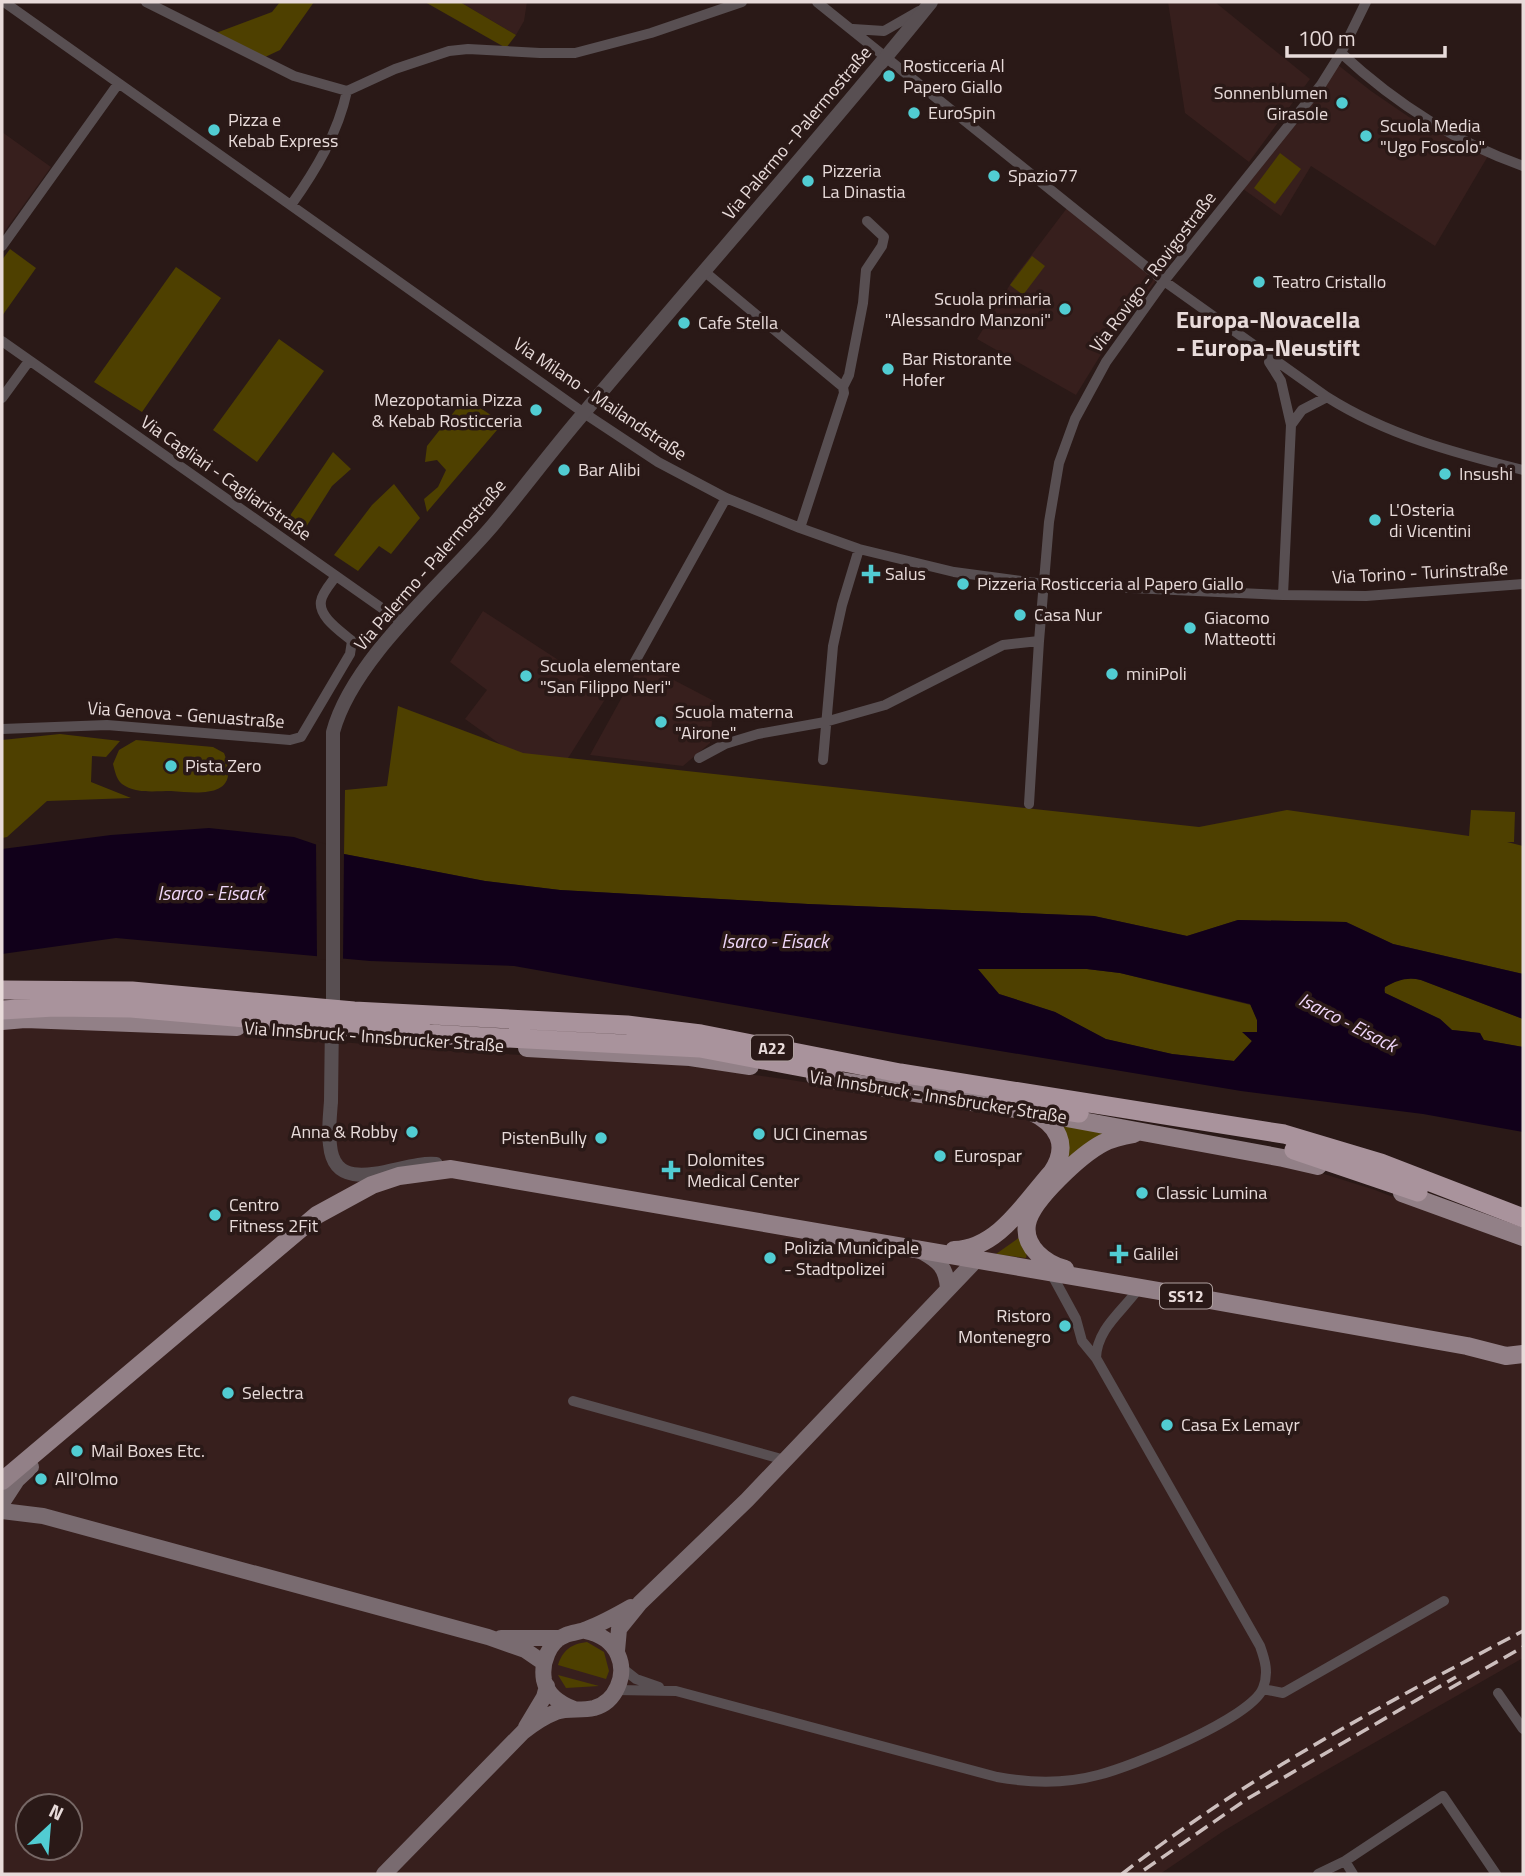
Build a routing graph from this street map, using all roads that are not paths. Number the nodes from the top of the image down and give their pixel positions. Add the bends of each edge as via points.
1 (146, 2) edge
2 (742, 2) edge
3 (817, 2) edge
4 (1366, 2) edge
5 (5, 4) edge
6 (929, 4) edge
7 (852, 29) junction
8 (1341, 53) junction
9 (887, 58) junction
10 (118, 84) junction
11 (347, 91) junction
12 (1523, 166) edge
13 (291, 205) junction
14 (867, 221) dead end
15 (2, 246) edge
16 (705, 272) junction
17 (1164, 281) junction
18 (2, 341) edge
19 (1264, 355) junction
20 (29, 361) junction
21 (844, 387) junction
22 (1326, 397) junction
23 (2, 398) edge
24 (584, 413) junction
25 (1291, 425) junction
26 (1523, 470) edge
27 (726, 498) junction
28 (800, 528) junction
29 (859, 549) junction
30 (336, 576) junction
31 (1044, 584) junction
32 (1523, 584) edge
33 (1235, 593) joint
34 (1283, 595) junction
35 (403, 624) junction
36 (1039, 641) junction
37 (632, 667) dead end
38 (825, 722) junction
39 (2, 729) edge
40 (699, 758) dead end
41 (823, 760) dead end
42 (1029, 804) dead end
43 (2, 990) edge
44 (2, 1010) edge
45 (329, 1015) junction
46 (2, 1021) edge
47 (220, 1025) junction
48 (472, 1044) junction
49 (1030, 1111) junction
50 (1144, 1132) junction
51 (451, 1170) junction
52 (1454, 1212) junction
53 (1523, 1218) edge
54 (1523, 1232) edge
55 (1523, 1237) edge
56 (919, 1251) junction
57 (977, 1259) junction
58 (1051, 1273) junction
59 (1095, 1280) junction
60 (948, 1288) junction
61 (1139, 1288) junction
62 (1523, 1341) edge
63 (1467, 1346) junction
64 (1517, 1356) edge
65 (1096, 1358) junction
66 (573, 1401) dead end
67 (44, 1445) junction
68 (785, 1460) junction
69 (11, 1468) edge
70 (5, 1492) edge
71 (2, 1511) edge
72 (26, 1513) junction
73 (1444, 1601) dead end
74 (640, 1603) junction
75 (584, 1630) junction
76 (488, 1637) junction
77 (560, 1638) junction
78 (617, 1651) junction
79 (544, 1663) junction
80 (622, 1668) junction
81 (547, 1686) junction
82 (664, 1689) junction
83 (1263, 1689) junction
84 (616, 1690) junction
85 (1498, 1693) dead end
86 (574, 1709) junction
87 (1523, 1729) edge
88 (523, 1732) junction
89 (1345, 1861) junction
90 (384, 1874) edge
91 (1318, 1874) edge
92 (1353, 1874) edge
93 (1496, 1874) edge

1 - 11 street via 294,76
2 - 11 street via 619,43 575,52 449,51
3 - 7 street
4 - 8 street, Via Rovigo - Rovigostraße
5 - 10 street, Via Milano - Mailandstraße
6 - 7 street, Via Palermo - Palermostraße via 884,31
6 - 9 street, Via Palermo - Palermostraße
7 - 9 street
8 - 12 street via 1373,83 1420,116
8 - 17 street, Via Rovigo - Rovigostraße via 1321,85
9 - 16 street, Via Palermo - Palermostraße
9 - 17 street
10 - 13 street, Via Milano - Mailandstraße
10 - 15 street
11 - 13 street via 343,112 320,163
13 - 24 street, Via Milano - Mailandstraße
14 - 21 street via 884,237 866,270
16 - 21 street
16 - 24 street, Via Palermo - Palermostraße
17 - 19 street
17 - 31 street, Via Rovigo - Rovigostraße via 1106,362 1071,430 1059,463
18 - 20 street, Via Cagliari - Cagliaristraße
19 - 22 street
19 - 25 street via 1279,376
20 - 23 street
20 - 30 street, Via Cagliari - Cagliaristraße
21 - 28 street
22 - 25 street via 1302,410
22 - 26 street via 1354,415 1433,447
24 - 27 street, Via Milano - Mailandstraße via 658,463
24 - 35 street, Via Palermo - Palermostraße via 492,526
25 - 34 street
27 - 28 street, Via Milano - Mailandstraße
27 - 37 street
28 - 29 street, Via Milano - Mailandstraße
29 - 31 street, Via Milano - Mailandstraße via 954,572
29 - 38 street via 833,646
30 - 35 street, Via Cagliari - Cagliaristraße
30 - 39 street, Via Genova - Genuastraße via 321,599 321,609 352,641 350,654 301,737 290,740 107,725
31 - 33 street, Via Milano - Mailandstraße
31 - 36 street, Via Rovigo - Rovigostraße
32 - 34 street, Via Torino - Turinstraße via 1366,596
33 - 34 street, Via Torino - Turinstraße
35 - 45 street, Via Palermo - Palermostraße via 350,691 333,732
36 - 38 street via 1003,645 885,705
36 - 42 street, Via Rovigo - Rovigostraße
38 - 40 street via 747,737
38 - 41 street
43 - 53 highway, A22, bridge via 132,991 701,1034 900,1073 1284,1134 1381,1163
44 - 54 highway, A22, bridge via 131,1008 429,1034 700,1048 1283,1146 1386,1179
45 - 47 main road via 260,1010
45 - 48 main road via 446,1030
45 - 51 street, Via Palermo - Palermostraße, bridge via 330,1147 337,1166 364,1177 434,1163
46 - 47 main road, Via Innsbruck - Innsbrucker Straße
47 - 48 main road, Via Innsbruck - Innsbrucker Straße
48 - 49 main road, Via Innsbruck - Innsbrucker Straße via 690,1057
49 - 50 main road, Via Innsbruck - Innsbrucker Straße
49 - 56 main road via 1054,1127 1060,1156 1052,1172 985,1243 962,1250
50 - 52 main road, Via Innsbruck - Innsbrucker Straße via 1342,1172
50 - 59 main road via 1106,1141 1077,1161 1034,1208 1027,1224 1028,1239 1046,1261
51 - 56 main road, SS12
51 - 67 main road via 420,1172 372,1185 317,1215
52 - 53 main road via 1485,1211
52 - 55 main road, Via Innsbruck - Innsbrucker Straße
56 - 57 main road, SS12
56 - 60 main road via 943,1265
57 - 58 main road, SS12
57 - 60 main road
58 - 59 main road, SS12
58 - 65 street via 1082,1340
59 - 61 main road, SS12
60 - 68 main road
61 - 63 main road, SS12
61 - 65 street via 1106,1327
62 - 63 main road
63 - 64 main road, SS12
65 - 83 street via 1261,1646 1267,1669
66 - 68 street
67 - 69 main road
67 - 70 main road via 39,1460
68 - 74 main road
69 - 70 main road
70 - 72 main road
71 - 72 main road
72 - 76 main road
73 - 83 street via 1283,1693
74 - 75 main road
74 - 78 main road via 619,1629
75 - 77 main road
75 - 78 main road via 606,1638
76 - 77 main road
76 - 79 main road via 525,1650
77 - 79 main road
78 - 80 main road
79 - 81 main road
80 - 82 street via 636,1679
80 - 84 main road
81 - 86 main road via 556,1700
81 - 88 main road
82 - 83 street via 1027,1782 1099,1775 1182,1744 1239,1712
82 - 84 street
84 - 86 main road via 593,1708
85 - 87 street
86 - 88 main road via 547,1716
88 - 90 main road
89 - 91 street
89 - 92 street
89 - 93 street via 1443,1797

